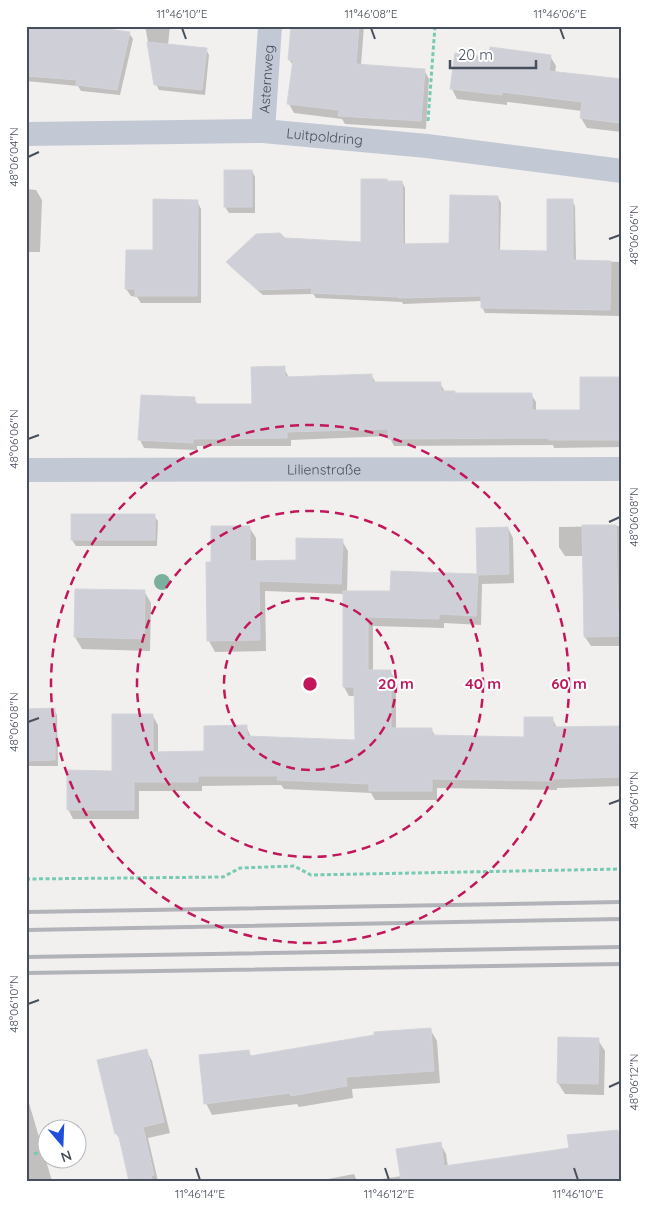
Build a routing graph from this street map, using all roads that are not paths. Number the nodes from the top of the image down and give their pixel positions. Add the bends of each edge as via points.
1 (270, 26) edge
2 (263, 131) junction
3 (26, 134) edge
4 (622, 171) edge
5 (622, 469) edge
6 (26, 470) edge

1 - 2 street, Asternweg
2 - 3 street, Luitpoldring
2 - 4 street, Luitpoldring via 427,146
5 - 6 street, Lilienstraße

